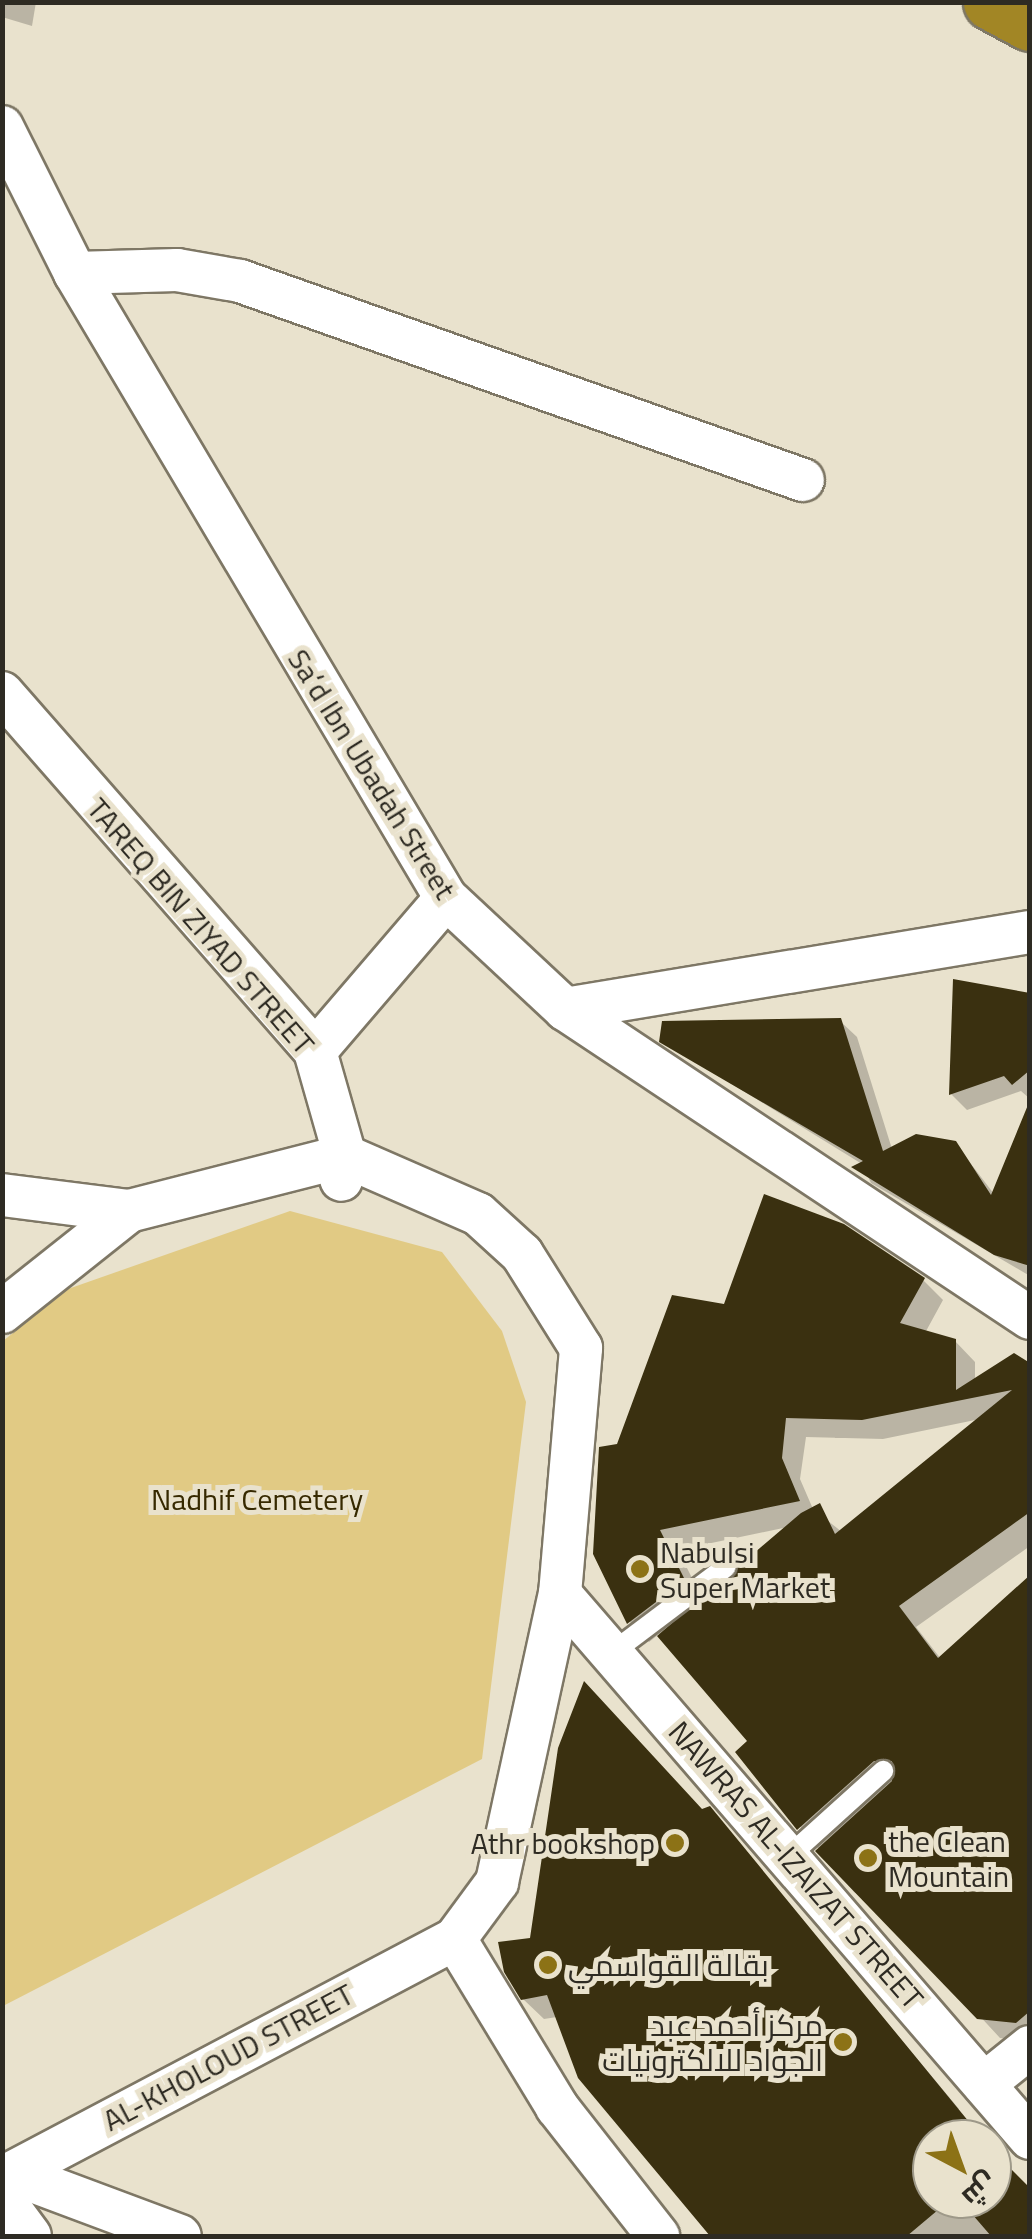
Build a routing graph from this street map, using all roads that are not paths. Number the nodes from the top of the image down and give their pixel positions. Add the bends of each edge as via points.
1 (991, 2) edge
2 (1030, 22) edge
3 (2, 127) edge
4 (75, 273) junction
5 (803, 480) dead end
6 (2, 692) edge
7 (446, 898) junction
8 (1030, 932) edge
9 (566, 1008) junction
10 (315, 1051) junction
11 (332, 1168) junction
12 (2, 1195) edge
13 (128, 1211) junction
14 (1024, 1310) edge
15 (2, 1312) edge
16 (726, 1567) dead end
17 (560, 1594) junction
18 (613, 1652) junction
19 (883, 1771) dead end
20 (789, 1856) junction
21 (455, 1939) junction
22 (1030, 2047) edge
23 (984, 2084) junction
24 (1030, 2138) edge
25 (6, 2183) edge
26 (30, 2236) edge
27 (180, 2236) edge
28 (658, 2236) edge

1 - 2 highway
3 - 4 street, Saʻd Ibn Ubadah Street
4 - 5 street via 177,270 240,281
4 - 7 street, Saʻd Ibn Ubadah Street
6 - 10 street, TAREQ BIN ZIYAD STREET
7 - 9 street, Saʻd Ibn Ubadah Street
7 - 10 street
8 - 9 street
9 - 14 street, Saʻd Ibn Ubadah Street
10 - 11 street, TAREQ BIN ZIYAD STREET
11 - 13 street
11 - 17 street via 478,1214 565,1316 576,1388
12 - 13 street
13 - 15 street
16 - 18 lane
17 - 18 street, NAWRAS AL-IZAIZAT STREET
17 - 21 street via 510,1838 483,1911
18 - 20 street, NAWRAS AL-IZAIZAT STREET
19 - 20 lane
20 - 23 street, NAWRAS AL-IZAIZAT STREET
21 - 25 street, AL-KHOLOUD STREET
21 - 28 street via 557,2107
22 - 23 street
23 - 24 street, NAWRAS AL-IZAIZAT STREET
25 - 26 street
25 - 27 street

